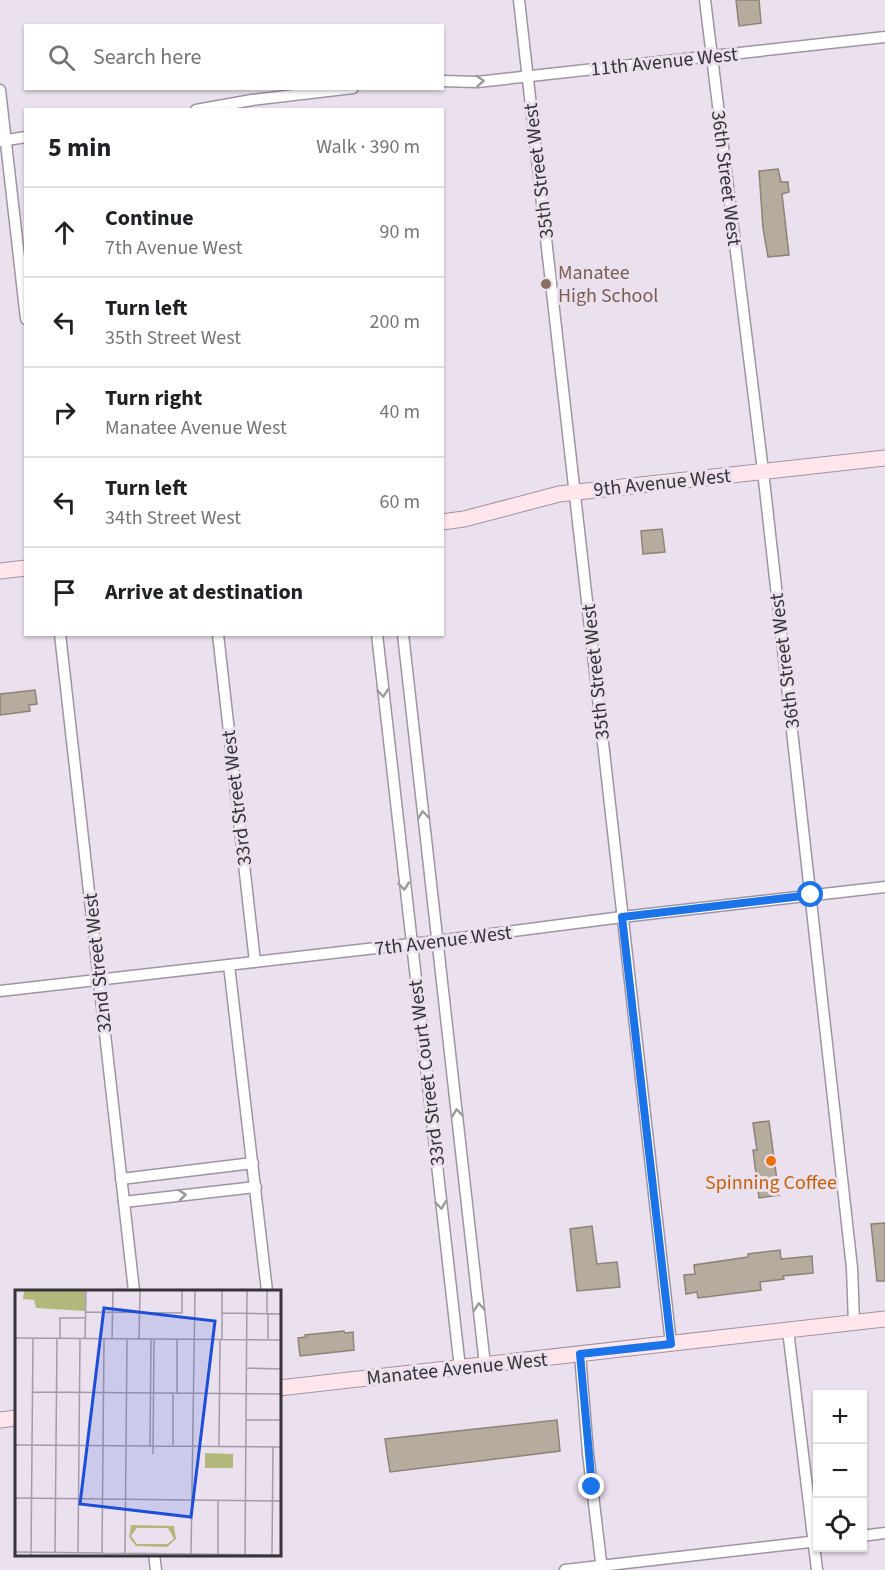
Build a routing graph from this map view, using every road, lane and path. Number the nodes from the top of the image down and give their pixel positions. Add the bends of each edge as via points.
1 (519, 0) edge
2 (705, 0) edge
3 (885, 37) edge
4 (711, 56) junction
5 (528, 76) junction
6 (444, 81) edge
7 (0, 90) edge
8 (339, 90) edge
9 (210, 108) edge
10 (24, 137) edge
11 (3, 140) edge
12 (24, 304) edge
13 (885, 458) edge
14 (763, 471) junction
15 (575, 492) junction
16 (444, 522) edge
17 (24, 568) edge
18 (0, 571) edge
19 (60, 636) edge
20 (218, 636) edge
21 (377, 636) edge
22 (403, 636) edge
23 (885, 887) edge
24 (811, 895) junction
25 (622, 917) junction
26 (437, 941) junction
27 (411, 944) junction
28 (255, 962) junction
29 (229, 965) junction
30 (99, 980) junction
31 (0, 991) edge
32 (253, 1163) junction
33 (121, 1179) junction
34 (256, 1187) junction
35 (124, 1202) junction
36 (134, 1290) edge
37 (267, 1290) edge
38 (885, 1319) edge
39 (854, 1323) junction
40 (788, 1330) junction
41 (671, 1344) junction
42 (580, 1354) junction
43 (485, 1365) junction
44 (460, 1368) junction
45 (280, 1388) edge
46 (15, 1418) edge
47 (0, 1420) edge
48 (813, 1518) edge
49 (885, 1533) edge
50 (867, 1535) edge
51 (813, 1541) edge
52 (816, 1552) edge
53 (154, 1555) edge
54 (601, 1568) edge
55 (156, 1570) edge
56 (565, 1570) edge
57 (817, 1570) edge

1 - 5 street, 35th Street West
2 - 4 street, 36th Street West
3 - 4 street, 11th Avenue West
4 - 5 street, 11th Avenue West
4 - 14 street, 36th Street West
6 -> 5 street, 11th Avenue West
5 - 15 street, 35th Street West
7 - 11 street
8 - 9 street
10 - 11 street
11 - 12 street
13 - 14 main road, 9th Avenue West
14 - 15 main road, 9th Avenue West
14 - 24 street, 36th Street West
15 - 16 main road, 9th Avenue West
15 - 25 street, 35th Street West
17 - 18 main road
19 - 30 street, 32nd Street West
20 - 28 street, 33rd Street West
21 -> 27 street, 33rd Street Court West
26 -> 22 street, 33rd Street Court West
23 - 24 street, 7th Avenue West
24 - 25 street, 7th Avenue West
24 - 39 street, 36th Street West via 852,1268
25 - 26 street, 7th Avenue West
25 - 41 street, 35th Street West
26 - 27 street, 7th Avenue West
43 -> 26 street, 33rd Street Court West
27 - 28 street, 7th Avenue West
27 -> 44 street, 33rd Street Court West
28 - 29 street, 7th Avenue West
29 - 30 street, 7th Avenue West
29 - 32 street
30 - 31 street, 7th Avenue West
30 - 33 street, 32nd Street West
32 - 33 street
32 - 34 street
33 - 35 street, 32nd Street West
35 -> 34 street
34 - 37 street
35 - 36 street, 32nd Street West
38 - 39 main road, Manatee Avenue West
39 - 40 main road, Manatee Avenue West
40 - 41 main road, Manatee Avenue West
40 - 48 street
41 - 42 main road, Manatee Avenue West
42 - 43 main road, Manatee Avenue West
42 - 54 street
43 - 44 main road, Manatee Avenue West
44 - 45 main road, Manatee Avenue West
46 - 47 main road
49 - 50 street
51 - 54 street
52 - 57 street
53 - 55 street
54 - 56 street

